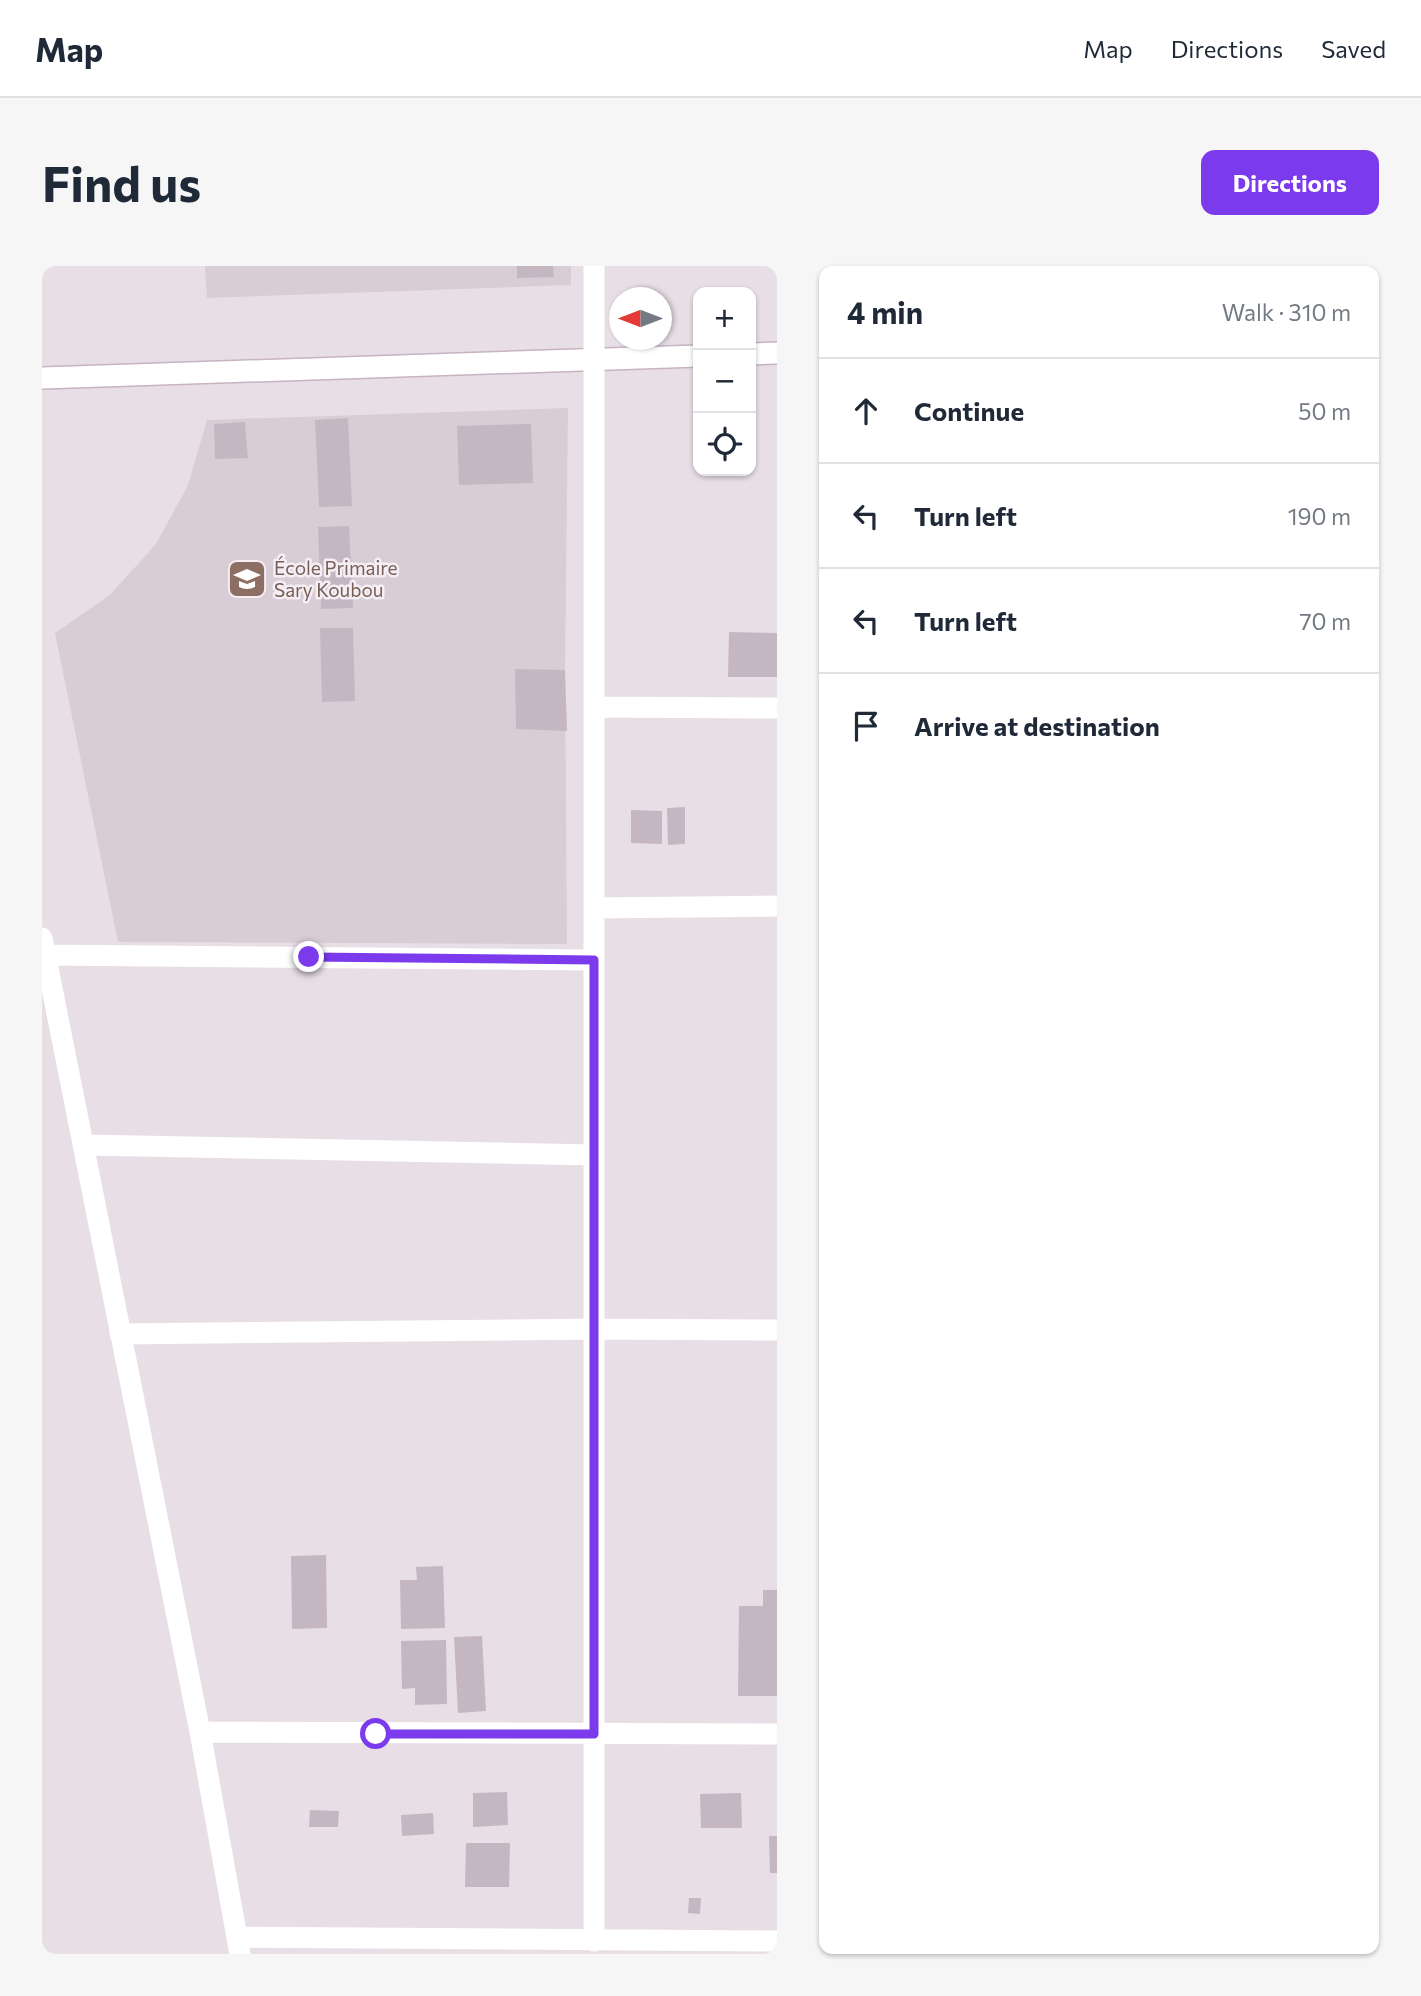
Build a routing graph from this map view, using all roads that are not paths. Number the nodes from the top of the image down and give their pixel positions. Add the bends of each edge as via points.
1 (594, 266) edge
2 (777, 353) edge
3 (756, 354) edge
4 (693, 356) edge
5 (594, 359) junction
6 (42, 378) edge
7 (594, 707) junction
8 (777, 708) edge
9 (777, 906) edge
10 (594, 908) junction
11 (44, 946) edge
12 (594, 960) junction
13 (84, 1145) junction
14 (594, 1155) junction
15 (594, 1329) junction
16 (777, 1330) edge
17 (120, 1334) junction
18 (200, 1732) junction
19 (594, 1734) junction
20 (777, 1734) edge
21 (594, 1941) junction
22 (777, 1941) edge
23 (239, 1946) edge

1 - 5 street
2 - 3 street
4 - 5 street
5 - 6 street
5 - 7 street
7 - 8 street
7 - 10 street
9 - 10 street
10 - 12 street
11 - 12 street
11 - 13 street
12 - 14 street
13 - 14 street
13 - 17 street
14 - 15 street
15 - 16 street
15 - 17 street
15 - 19 street
17 - 18 street
18 - 19 street
18 - 23 street
19 - 20 street
19 - 21 street
21 - 22 street
21 - 23 street

